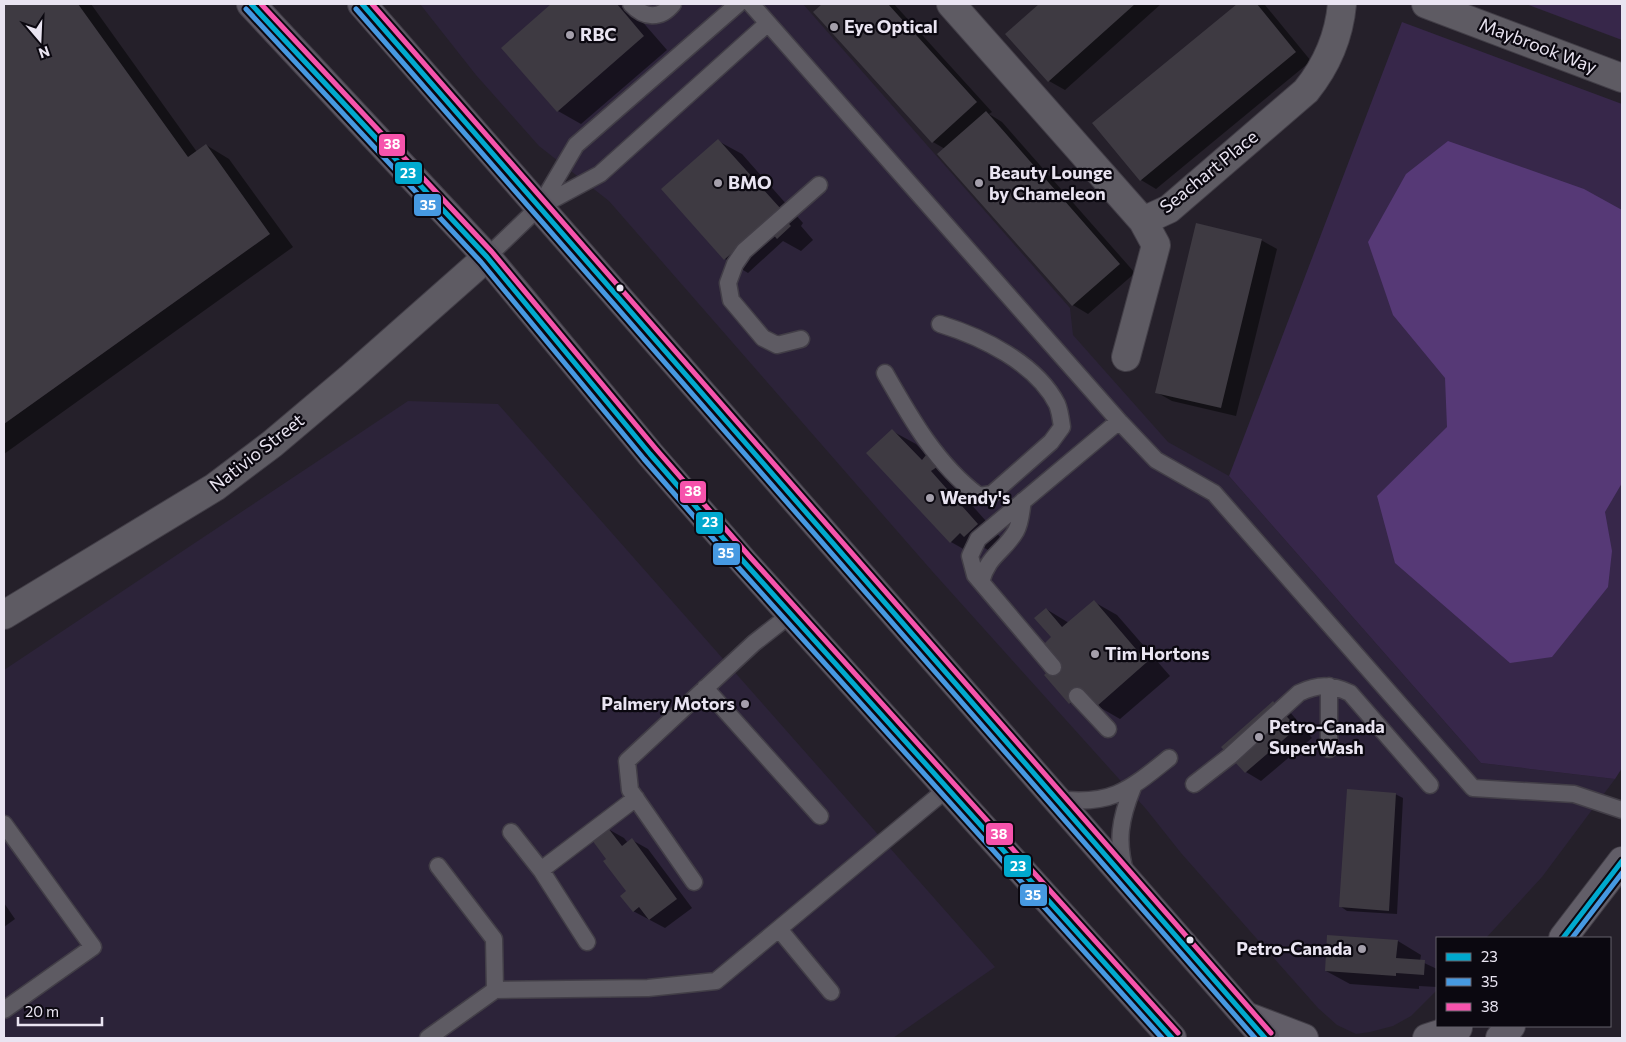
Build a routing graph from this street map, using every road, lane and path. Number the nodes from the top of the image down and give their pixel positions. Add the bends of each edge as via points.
1 (251, 4) edge
2 (362, 4) edge
3 (631, 4) edge
4 (673, 4) edge
5 (738, 4) edge
6 (751, 4) edge
7 (1342, 4) edge
8 (1426, 4) edge
9 (965, 8) edge
10 (768, 23) junction
11 (1622, 78) edge
12 (819, 185) dead end
13 (539, 208) junction
14 (1144, 221) junction
15 (487, 257) junction
16 (940, 324) dead end
17 (801, 339) dead end
18 (1126, 357) dead end
19 (885, 373) dead end
20 (1119, 421) junction
21 (1023, 501) junction
22 (981, 582) junction
23 (791, 614) junction
24 (4, 615) edge
25 (1053, 666) dead end
26 (1329, 686) junction
27 (705, 688) junction
28 (1077, 696) dead end
29 (1108, 729) dead end
30 (1329, 748) dead end
31 (1169, 758) dead end
32 (1194, 784) dead end
33 (1430, 785) dead end
34 (1132, 787) junction
35 (948, 788) junction
36 (636, 798) junction
37 (1054, 798) junction
38 (1622, 810) edge
39 (820, 816) dead end
40 (4, 824) edge
41 (511, 832) dead end
42 (1622, 861) edge
43 (438, 866) dead end
44 (541, 870) junction
45 (694, 882) dead end
46 (1129, 884) junction
47 (779, 929) junction
48 (1564, 937) edge
49 (587, 942) dead end
50 (495, 990) junction
51 (831, 992) dead end
52 (4, 1010) edge
53 (1246, 1016) junction
54 (1510, 1027) edge
55 (1455, 1031) edge
56 (428, 1038) edge
57 (1172, 1038) edge
58 (1265, 1038) edge
59 (1304, 1038) edge
60 (1427, 1038) edge
61 (1500, 1038) edge

1 - 15 main road
2 - 13 main road
3 - 4 lane via 640,13 655,16
5 - 13 lane via 576,145
6 - 10 lane
7 - 14 street, Seachart Place via 1340,29 1320,73 1306,91 1169,210
8 - 11 street, Maybrook Way
9 - 14 street, Seachart Place
10 - 13 lane via 600,174
10 - 20 lane
12 - 17 lane via 744,251 728,283 731,300 763,338 777,345
13 - 15 lane
13 - 37 main road
14 - 18 street via 1156,245
15 - 23 main road via 650,454
15 - 24 street, Nativio Street via 349,379 215,487
16 - 19 lane via 968,333 1030,369 1058,406 1062,427 1051,442 992,494 979,496 967,487 918,431
20 - 21 lane
20 - 38 lane via 1156,460 1214,493 1473,788 1574,794
21 - 22 lane via 1015,534 989,561
21 - 22 lane via 978,539 973,547 971,566
22 - 25 lane
23 - 27 lane
23 - 35 main road
26 - 30 lane
26 - 32 lane via 1311,687 1299,693
26 - 33 lane via 1338,687 1355,698
27 - 36 lane via 627,761 630,790
27 - 39 lane
28 - 29 lane
31 - 34 lane
34 - 37 lane via 1103,799 1079,802
34 - 46 lane via 1122,815 1120,839 1122,862
35 - 47 lane
35 - 57 main road
36 - 44 lane
36 - 45 lane
37 - 46 main road
40 - 52 lane via 93,947
41 - 44 lane
42 - 48 main road
43 - 50 lane via 494,939
44 - 49 lane
46 - 53 main road
47 - 50 lane via 716,981 648,988
47 - 51 lane
50 - 56 lane
53 - 58 main road
53 - 59 main road
54 - 61 main road
55 - 60 main road

